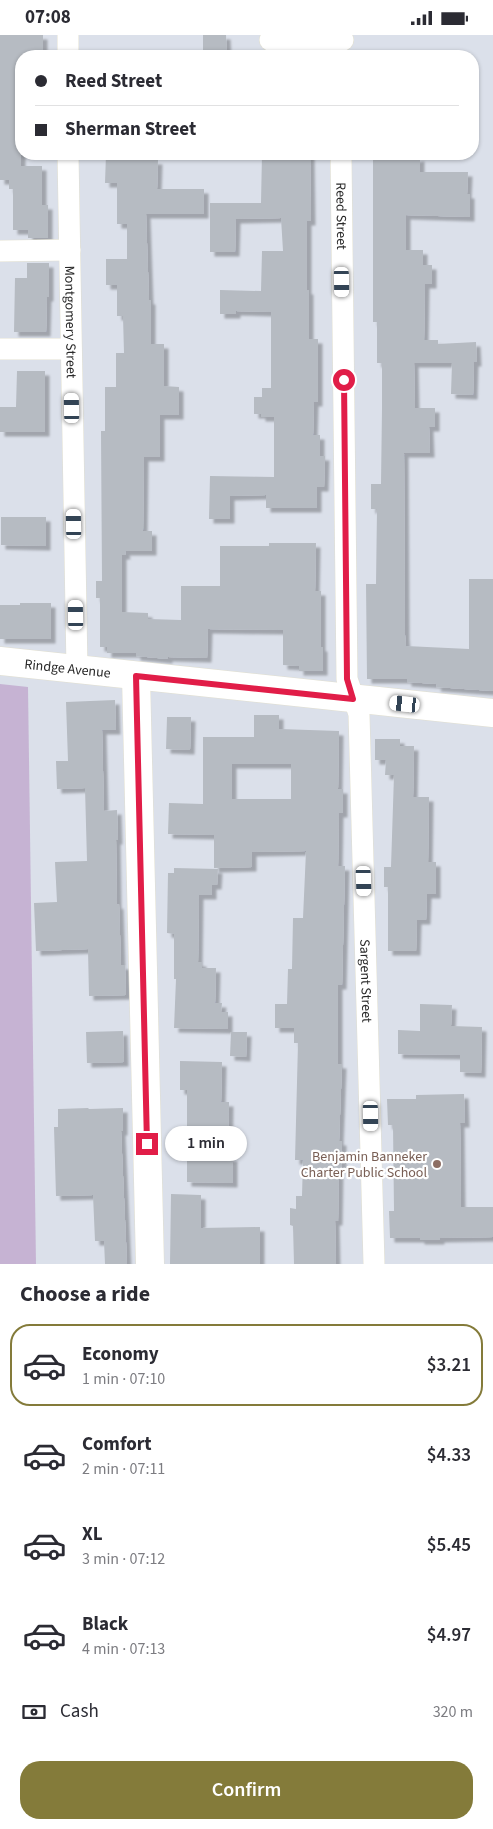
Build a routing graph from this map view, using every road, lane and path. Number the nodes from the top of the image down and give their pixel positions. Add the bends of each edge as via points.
1 (68, 35) edge
2 (270, 40) dead end
3 (343, 44) edge
4 (68, 50) edge
5 (68, 160) edge
6 (341, 160) edge
7 (70, 250) junction
8 (0, 251) edge
9 (0, 349) edge
10 (71, 349) junction
11 (0, 661) edge
12 (77, 669) junction
13 (136, 676) junction
14 (353, 699) junction
15 (493, 713) edge
16 (150, 1264) edge
17 (374, 1264) edge

1 - 4 street
2 - 3 street
5 - 7 street, Montgomery Street
6 - 14 street, Reed Street via 347,679
7 - 8 street
7 - 10 street, Montgomery Street
9 - 10 street
10 - 12 street, Montgomery Street
11 - 12 street, Rindge Avenue
12 - 13 street, Rindge Avenue
13 - 14 street, Rindge Avenue
13 - 16 street
14 - 15 street, Rindge Avenue
14 - 17 street, Sargent Street via 359,714

